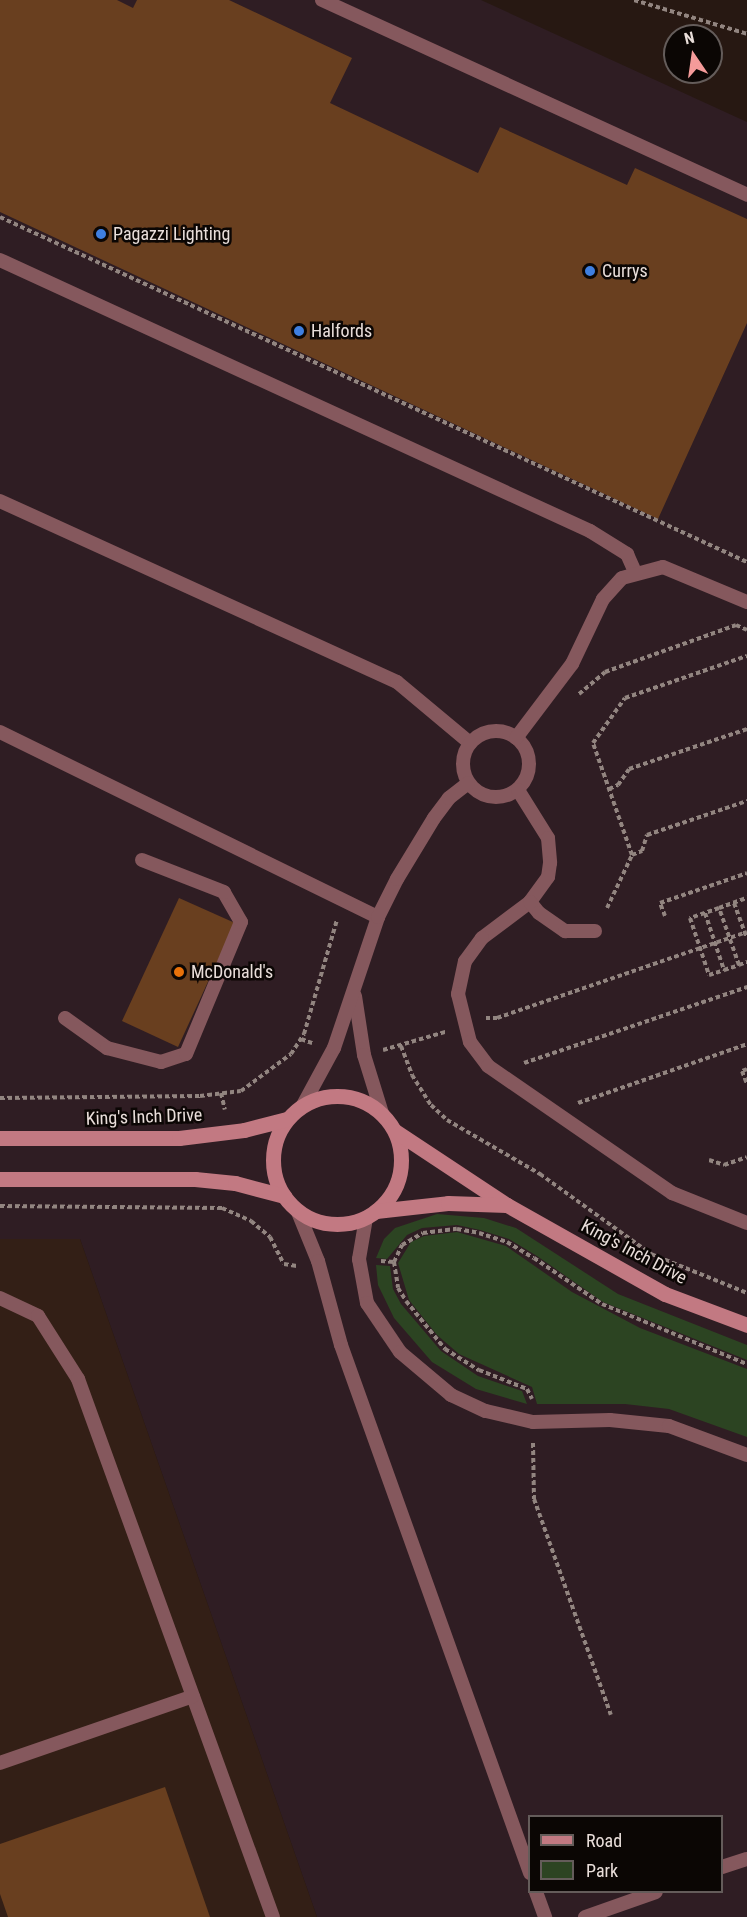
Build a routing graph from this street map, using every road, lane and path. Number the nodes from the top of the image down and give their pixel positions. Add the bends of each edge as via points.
1 (322, 0) edge
2 (634, 0) edge
3 (747, 34) edge
4 (747, 195) edge
5 (0, 218) edge
6 (0, 260) edge
7 (0, 501) edge
8 (747, 562) edge
9 (635, 572) junction
10 (747, 602) edge
11 (747, 630) edge
12 (747, 656) edge
13 (554, 687) junction
14 (747, 729) edge
15 (0, 732) edge
16 (516, 738) junction
17 (470, 743) junction
18 (468, 783) junction
19 (609, 789) junction
20 (518, 790) junction
21 (747, 801) edge
22 (632, 855) junction
23 (142, 860) dead end
24 (747, 873) edge
25 (747, 898) edge
26 (530, 902) junction
27 (734, 903) junction
28 (607, 908) dead end
29 (719, 908) junction
30 (705, 913) junction
31 (665, 916) dead end
32 (378, 917) junction
33 (595, 931) dead end
34 (746, 932) edge
35 (730, 937) junction
36 (747, 938) edge
37 (715, 943) junction
38 (700, 948) junction
39 (747, 962) edge
40 (739, 965) junction
41 (724, 970) junction
42 (747, 987) edge
43 (354, 994) junction
44 (65, 1018) dead end
45 (464, 1025) junction
46 (747, 1044) edge
47 (401, 1046) junction
48 (364, 1055) junction
49 (519, 1060) dead end
50 (747, 1069) edge
51 (747, 1084) edge
52 (303, 1105) junction
53 (382, 1113) junction
54 (287, 1119) junction
55 (565, 1120) junction
56 (395, 1131) junction
57 (0, 1138) edge
58 (747, 1157) edge
59 (709, 1160) dead end
60 (0, 1179) edge
61 (284, 1196) junction
62 (507, 1205) junction
63 (0, 1206) edge
64 (298, 1212) junction
65 (371, 1214) junction
66 (747, 1222) edge
67 (359, 1259) junction
68 (318, 1262) junction
69 (394, 1262) junction
70 (747, 1293) edge
71 (0, 1298) edge
72 (747, 1325) edge
73 (747, 1364) edge
74 (533, 1422) junction
75 (747, 1455) edge
76 (193, 1696) junction
77 (611, 1715) dead end
78 (0, 1763) edge
79 (747, 1859) edge
80 (528, 1867) edge
81 (723, 1867) edge
82 (536, 1893) edge
83 (653, 1893) edge
84 (273, 1917) edge
85 (545, 1917) edge
86 (585, 1917) edge

1 - 4 lane
2 - 3 path
5 - 8 path
6 - 9 lane via 590,531 627,554
7 - 17 lane via 397,682
9 - 10 lane via 663,567
9 - 13 lane via 611,588 572,664
11 - 13 path via 736,625 605,672 574,698
12 - 19 path via 625,698 593,743
13 - 16 lane
14 - 19 path via 629,769 618,785
15 - 32 lane
16 - 17 lane via 488,731
16 - 20 lane via 529,757 529,769
17 - 18 lane via 462,764
18 - 20 lane via 487,797 507,796
18 - 32 lane via 449,798 416,844
19 - 22 path
20 - 26 lane via 551,850 548,877
21 - 22 path via 647,835 642,850
22 - 28 path
23 - 44 lane via 224,892 241,921 186,1054 161,1062 107,1048
24 - 31 path via 660,903
25 - 27 path
26 - 33 lane via 539,914 565,931
26 - 45 lane via 489,932 465,961 458,993
27 - 29 path
27 - 34 path
29 - 30 path
29 - 35 path
30 - 37 path
30 - 38 path via 690,918
32 - 43 lane
34 - 35 path
34 - 36 path
35 - 37 path
35 - 40 path
37 - 38 path
37 - 41 path
38 - 41 path via 709,975
38 - 45 path via 497,1018
39 - 40 path
40 - 41 path
42 - 49 path via 526,1063
43 - 48 lane
43 - 52 lane via 334,1048
45 - 47 path
45 - 55 lane via 480,1059
46 - 55 path via 579,1102
47 - 48 path
47 - 70 path via 411,1075 431,1105 447,1120 540,1174 651,1254
48 - 53 lane
50 - 51 path via 742,1071
52 - 53 street, King's Inch Drive via 322,1097 343,1095 364,1101
52 - 54 street, King's Inch Drive
53 - 56 street, King's Inch Drive
54 - 57 street, King's Inch Drive via 244,1130 179,1138
54 - 61 street, King's Inch Drive via 276,1137 272,1157 275,1178
55 - 66 lane via 672,1193
56 - 62 street, King's Inch Drive
56 - 65 street, King's Inch Drive via 402,1152 400,1175 392,1195
58 - 59 path via 724,1165
60 - 61 street via 195,1179 235,1183
61 - 64 street, King's Inch Drive
62 - 65 street, King's Inch Drive via 448,1203
62 - 72 street, King's Inch Drive via 665,1294
63 - 68 path via 222,1208 241,1215 270,1237 284,1264 290,1267
64 - 65 street, King's Inch Drive via 317,1221 338,1224
64 - 68 lane
65 - 67 lane
67 - 69 path
67 - 74 lane via 370,1310 409,1362 436,1386 467,1403
68 - 80 lane via 341,1345
69 - 73 path via 402,1245 423,1233 457,1229 479,1233 525,1253 602,1304 642,1324
69 - 74 path via 398,1288 421,1324 456,1357 527,1389 532,1394
71 - 76 lane via 38,1316 78,1379
74 - 75 lane via 644,1422 695,1435
74 - 77 path via 534,1499
76 - 78 lane
76 - 84 lane
79 - 81 lane
82 - 85 lane
83 - 86 lane

